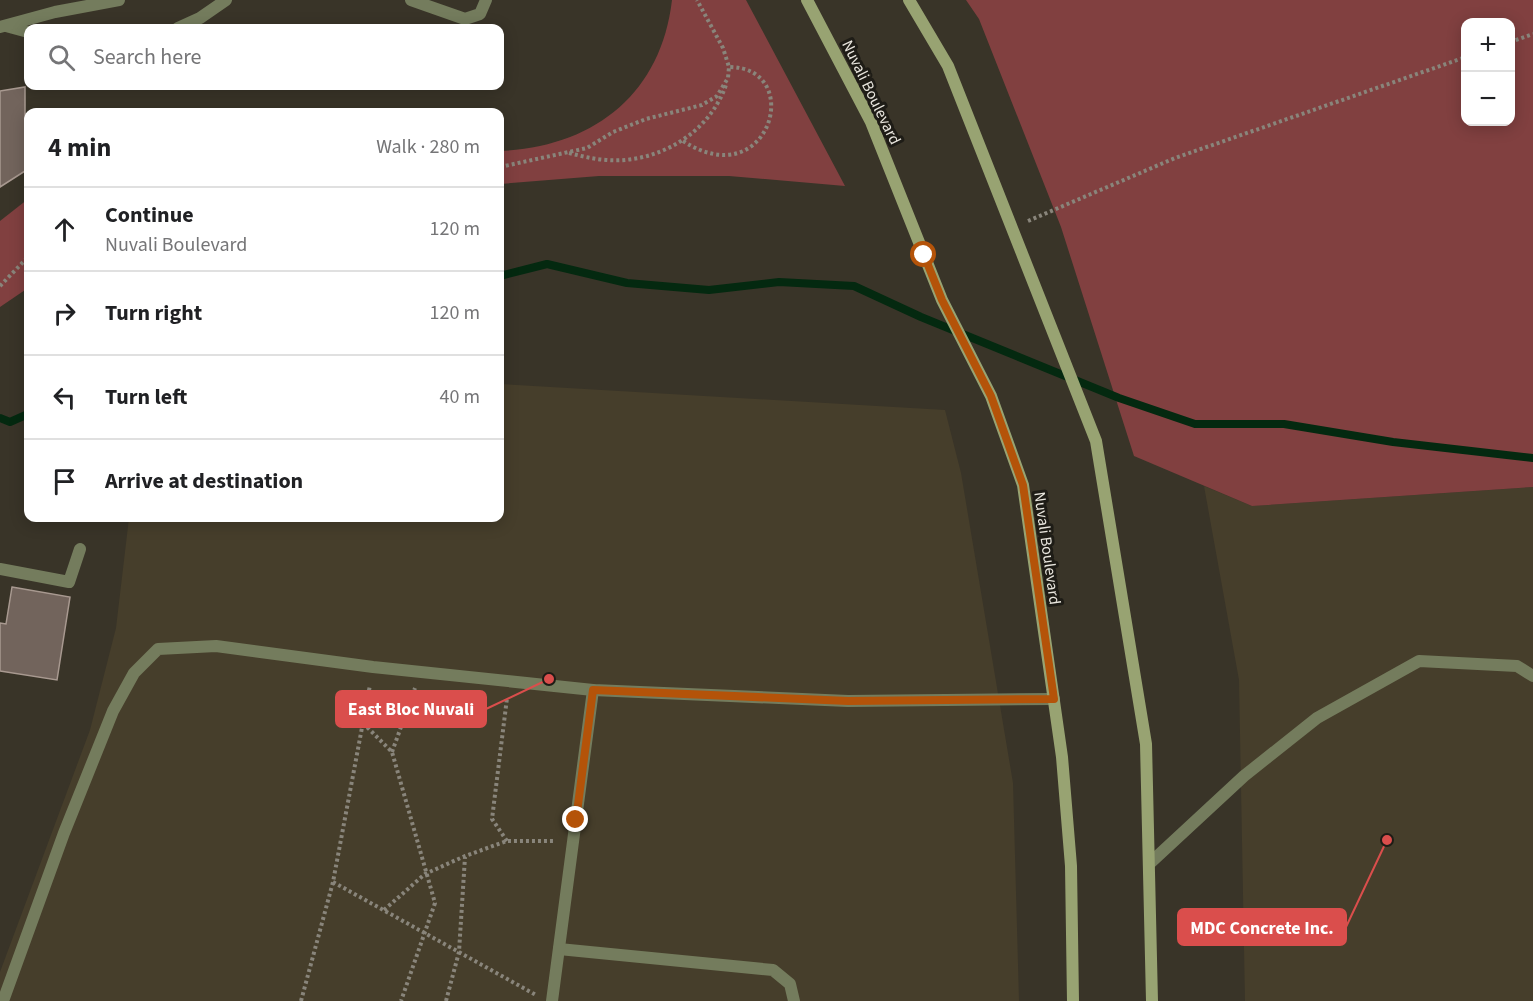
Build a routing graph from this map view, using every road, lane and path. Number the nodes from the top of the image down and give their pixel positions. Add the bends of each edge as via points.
1 (119, 0) edge
2 (226, 0) edge
3 (411, 0) edge
4 (486, 0) edge
5 (697, 0) edge
6 (807, 0) edge
7 (909, 0) edge
8 (187, 24) edge
9 (2, 26) edge
10 (24, 31) edge
11 (1533, 34) edge
12 (1515, 40) edge
13 (1461, 59) edge
14 (729, 67) junction
15 (728, 78) junction
16 (683, 141) junction
17 (566, 152) junction
18 (504, 166) edge
19 (1013, 227) junction
20 (24, 261) edge
21 (0, 286) edge
22 (80, 549) dead end
23 (0, 570) edge
24 (373, 667) junction
25 (420, 672) junction
26 (1533, 676) edge
27 (510, 681) junction
28 (593, 690) junction
29 (1054, 699) junction
30 (363, 722) junction
31 (392, 752) junction
32 (507, 841) junction
33 (573, 842) junction
34 (465, 856) junction
35 (1149, 864) junction
36 (425, 874) junction
37 (333, 882) junction
38 (384, 910) junction
39 (425, 933) junction
40 (559, 949) junction
41 (459, 952) junction
42 (538, 996) dead end
43 (3, 1001) edge
44 (301, 1001) edge
45 (401, 1001) edge
46 (446, 1001) edge
47 (552, 1001) edge
48 (794, 1001) edge
49 (1073, 1001) edge
50 (1152, 1001) edge

1 - 9 street
2 - 8 street
3 - 4 street via 465,19 480,14
5 - 14 path
6 - 29 main road, Nuvali Boulevard via 871,122 942,300 991,396 1023,485
7 - 19 main road via 948,66
9 - 10 street
11 - 12 path
13 - 19 path via 1174,158
14 - 15 path
14 - 16 path via 757,73 766,84 771,120 762,138 747,152 729,155 712,155
15 - 16 path via 711,115
15 - 17 path via 717,96 702,105 646,118 587,148
16 - 17 path via 627,160
17 - 18 path
19 - 35 main road via 1096,441 1146,744
20 - 21 path
22 - 23 street via 69,582
24 - 25 street
24 - 30 path
24 - 43 street via 216,646 158,649 134,673 113,711
25 - 27 street
25 - 31 path
26 - 35 street via 1517,666 1419,661 1317,718 1244,776
27 - 28 street
27 - 32 path via 492,819
28 - 29 street via 848,701
28 - 33 street
29 - 49 main road, Nuvali Boulevard via 1071,866
30 - 31 path
30 - 37 path
31 - 36 path
32 - 33 path
32 - 34 path
33 - 40 street
34 - 36 path
34 - 41 path
35 - 50 main road
36 - 38 path
36 - 39 path via 435,903
37 - 38 path
37 - 44 path
38 - 39 path
39 - 41 path
39 - 45 path
40 - 47 street
40 - 48 street via 773,969 790,984
41 - 42 path
41 - 46 path

